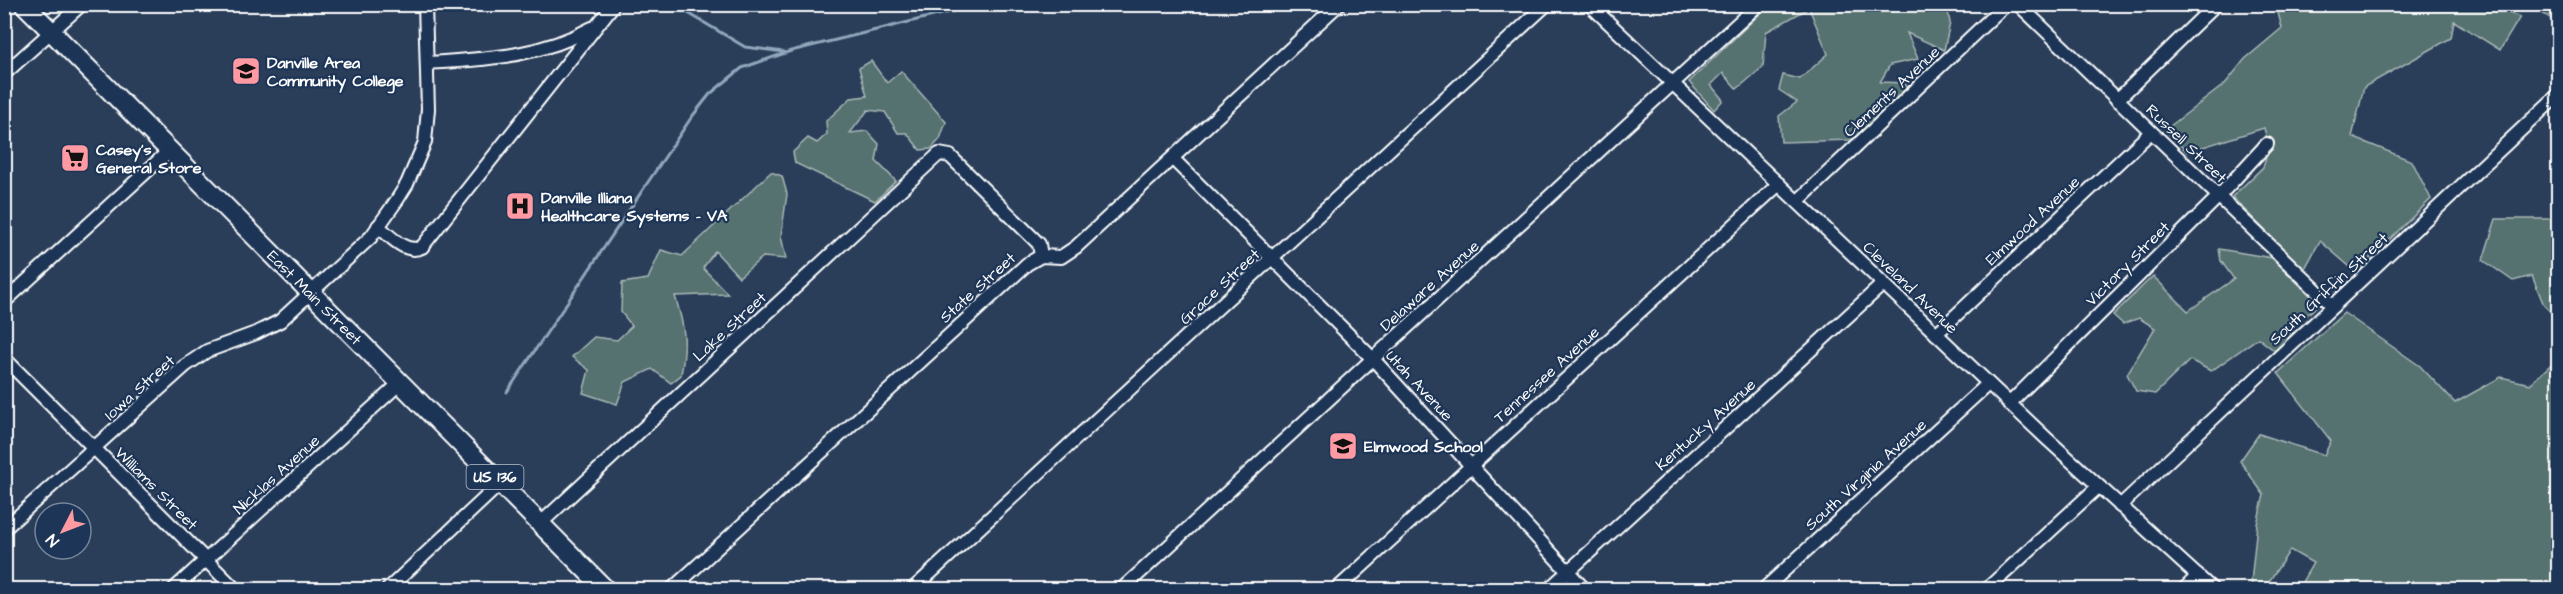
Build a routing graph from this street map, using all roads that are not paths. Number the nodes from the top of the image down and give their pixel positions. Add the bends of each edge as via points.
1 (24, 4) edge
2 (82, 4) edge
3 (425, 4) edge
4 (614, 4) edge
5 (1339, 4) edge
6 (1547, 4) edge
7 (1589, 4) edge
8 (1759, 4) edge
9 (2007, 4) edge
10 (2018, 4) edge
11 (2216, 4) edge
12 (598, 24) junction
13 (51, 32) junction
14 (428, 63) junction
15 (4, 74) edge
16 (1673, 84) junction
17 (2559, 95) edge
18 (2117, 100) junction
19 (2151, 132) junction
20 (2266, 144) dead end
21 (169, 151) junction
22 (1173, 159) junction
23 (1779, 184) junction
24 (2219, 196) junction
25 (1798, 201) junction
26 (378, 226) junction
27 (1041, 256) junction
28 (1274, 258) junction
29 (1883, 284) junction
30 (311, 294) junction
31 (4, 302) edge
32 (2333, 306) junction
33 (1936, 334) junction
34 (4, 358) edge
35 (1373, 359) junction
36 (400, 383) junction
37 (1988, 384) junction
38 (2009, 404) junction
39 (95, 449) junction
40 (1471, 465) junction
41 (501, 483) junction
42 (2098, 487) junction
43 (2120, 506) junction
44 (541, 523) junction
45 (4, 529) edge
46 (206, 560) junction
47 (1568, 571) junction
48 (2198, 576) junction
49 (605, 589) edge
50 (1124, 589) edge
51 (173, 590) edge
52 (236, 590) edge
53 (387, 590) edge
54 (671, 590) edge
55 (912, 590) edge
56 (1336, 590) edge
57 (1548, 590) edge
58 (1585, 590) edge
59 (1763, 590) edge
60 (1986, 590) edge
61 (2183, 590) edge
62 (2212, 590) edge

1 - 13 main road, East Main Street / US 136
2 - 13 street
3 - 14 street, Iowa Street
4 - 12 street
5 - 22 street, State Street
6 - 28 street, Grace Street
7 - 16 street, Cleveland Avenue
8 - 16 street, Delaware Avenue
9 - 25 street, Clements Avenue
10 - 18 street, Russell Street
11 - 18 street
12 - 14 street via 567,41 532,52
12 - 26 street via 422,247 409,249
13 - 15 street
13 - 21 main road, East Main Street / US 136
14 - 26 street, Iowa Street via 423,152 408,184
16 - 23 street, Cleveland Avenue
16 - 35 street, Delaware Avenue
17 - 32 street, South Griffin Street
18 - 19 street, Russell Street
19 - 24 street, Russell Street
19 - 33 street, Elmwood Avenue
20 - 24 street, Victory Street
21 - 30 main road, East Main Street / US 136
21 - 31 street
22 - 27 street, State Street via 1076,247 1061,257
22 - 28 street, Utah Avenue
23 - 25 street, Cleveland Avenue
23 - 40 street, Tennessee Avenue
24 - 32 street, Russell Street
24 - 38 street, Victory Street
25 - 29 street, Cleveland Avenue
26 - 30 street, Iowa Street
27 - 44 street, Lake Street via 1039,244 950,156 939,154
27 - 54 street, State Street via 1027,264
28 - 35 street, Utah Avenue
28 - 55 street, Grace Street
29 - 33 street, Cleveland Avenue
29 - 47 street, Kentucky Avenue
30 - 36 main road, East Main Street / US 136
30 - 39 street, Iowa Street via 280,321 207,351 185,366
32 - 43 street, South Griffin Street
33 - 37 street, Cleveland Avenue
34 - 39 street, Williams Street
35 - 40 street, Utah Avenue
35 - 50 street, Delaware Avenue
36 - 41 main road, East Main Street / US 136
36 - 46 street, Nicklas Avenue
37 - 38 street, Cleveland Avenue
37 - 59 street, South Virginia Avenue
38 - 42 street, Cleveland Avenue
39 - 45 street, Iowa Street
39 - 46 street, Williams Street
40 - 47 street, Utah Avenue
40 - 56 street, Tennessee Avenue
41 - 44 main road, East Main Street / US 136
41 - 53 street
42 - 43 street, Cleveland Avenue
42 - 60 street
43 - 48 street, Cleveland Avenue
44 - 49 main road, East Main Street / US 136
46 - 51 street, Nicklas Avenue
46 - 52 street, Williams Street
47 - 57 street, Kentucky Avenue
47 - 58 street, Utah Avenue
48 - 61 street
48 - 62 street, Cleveland Avenue

